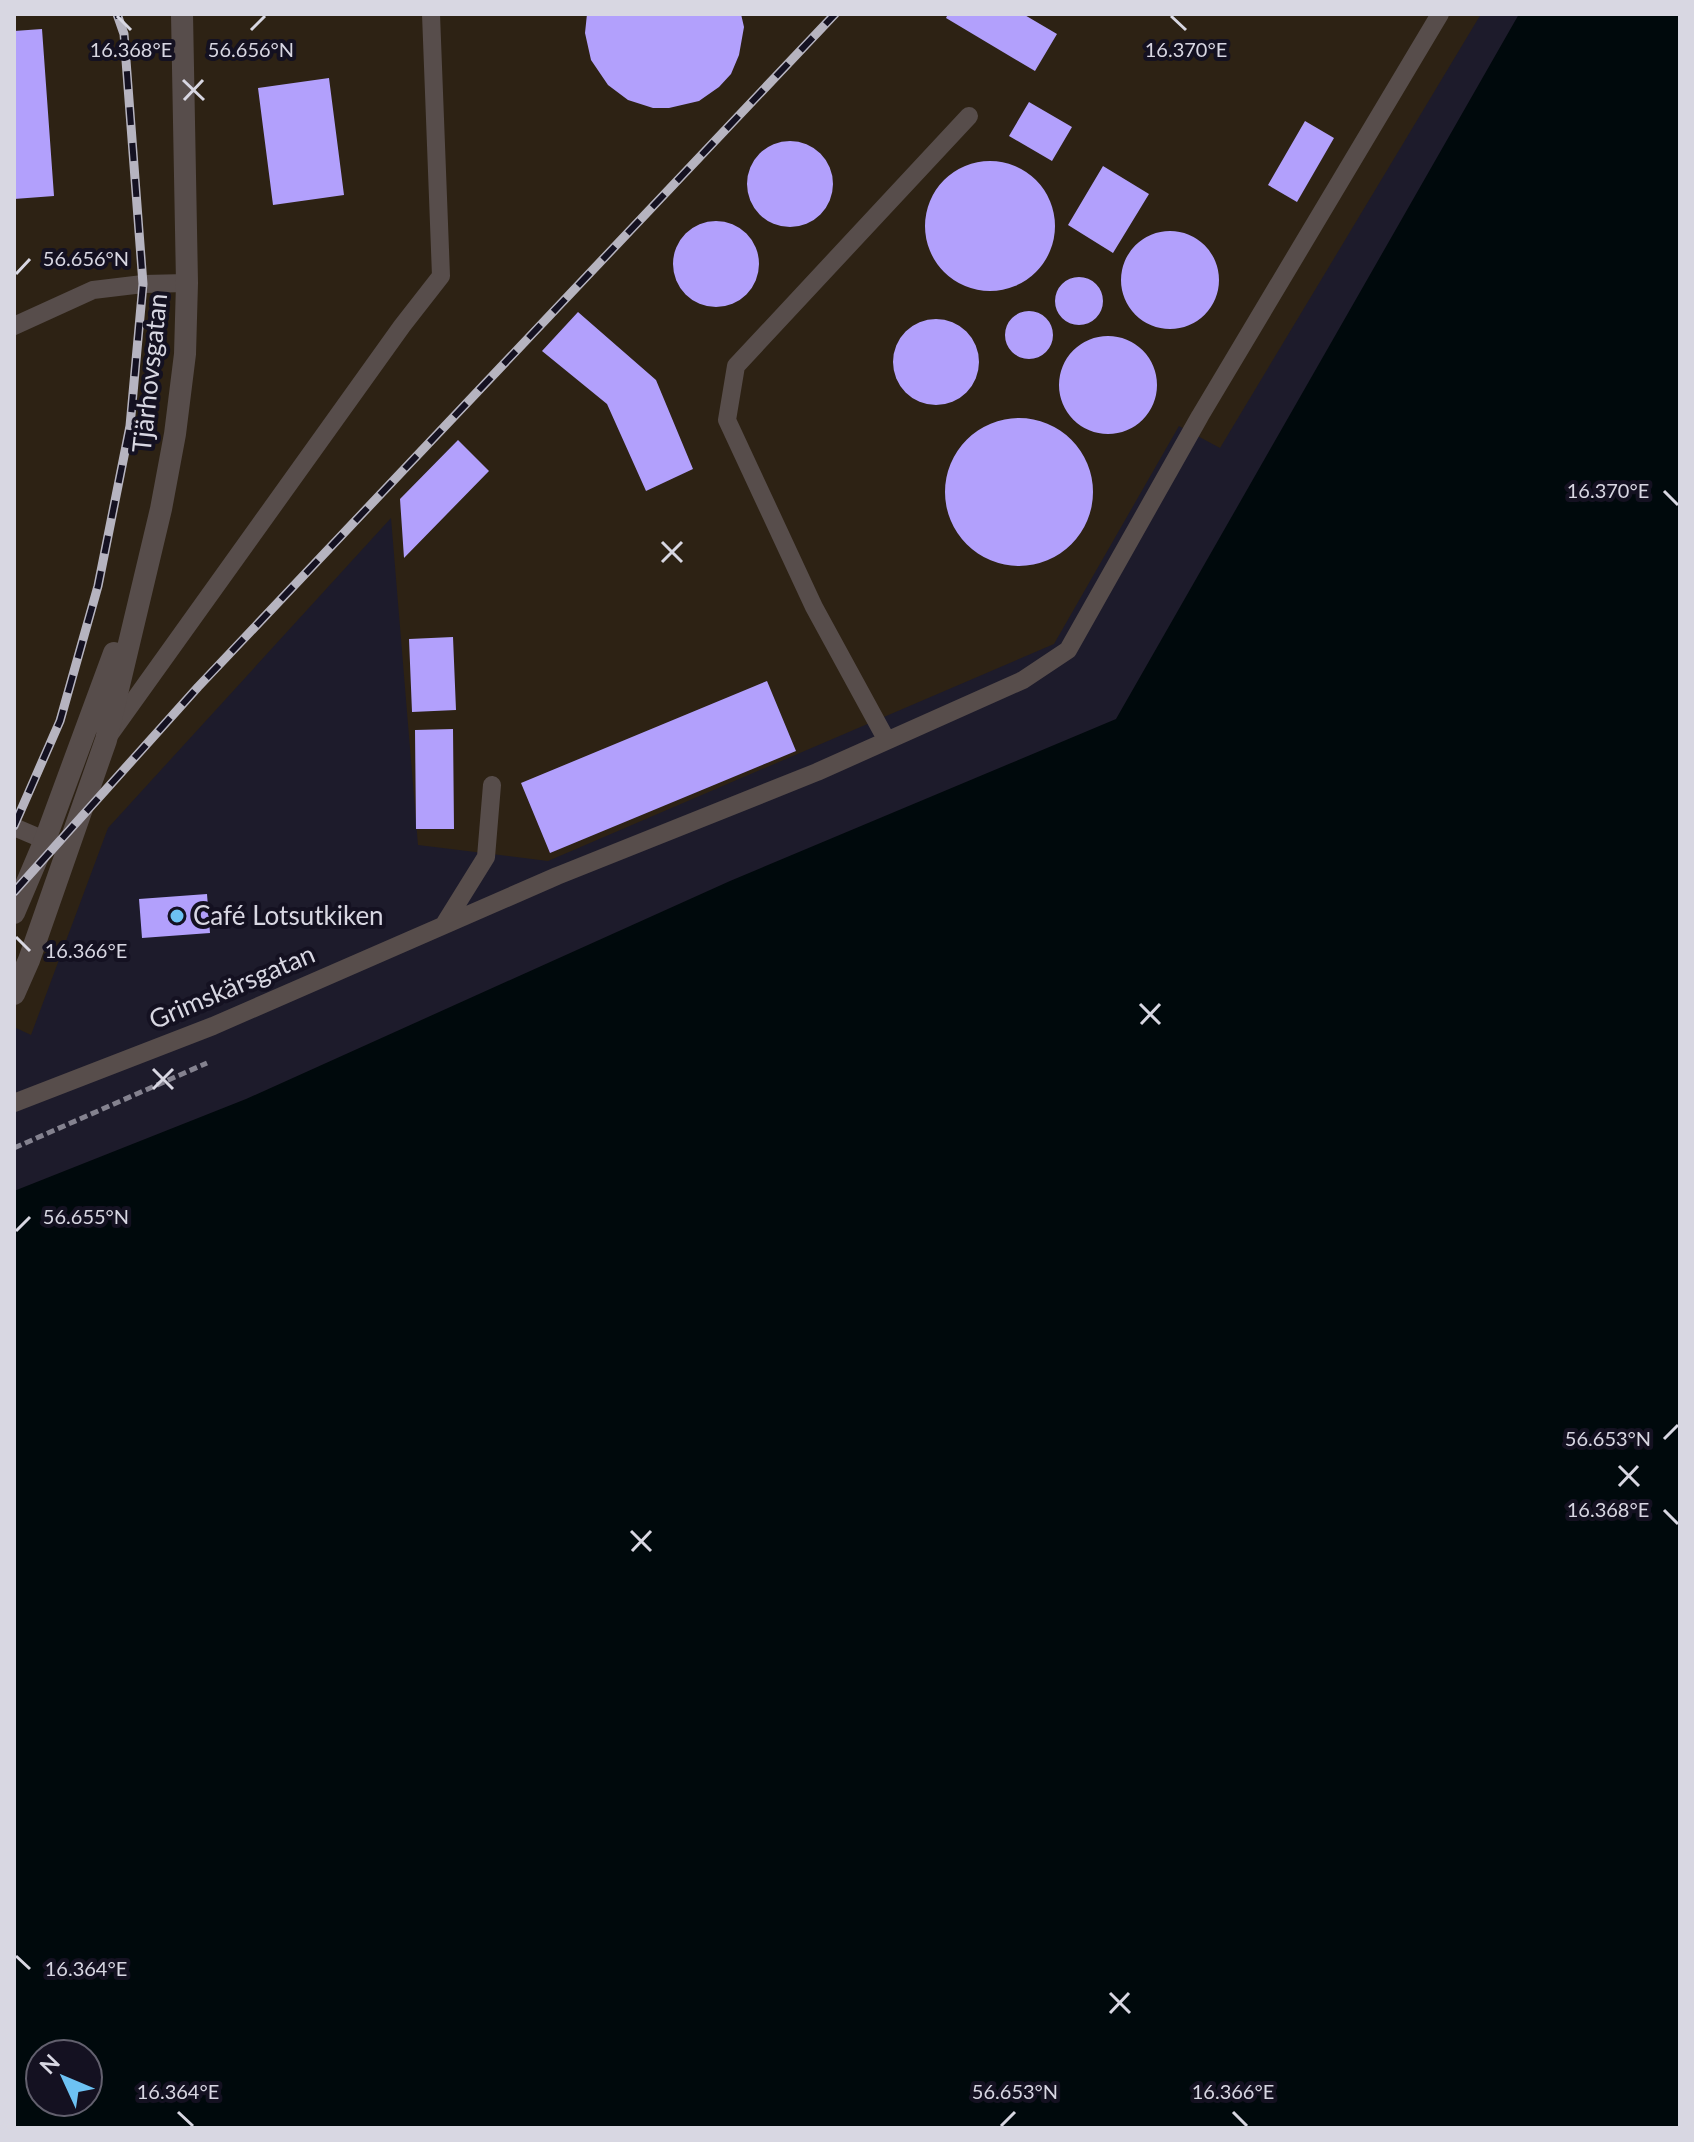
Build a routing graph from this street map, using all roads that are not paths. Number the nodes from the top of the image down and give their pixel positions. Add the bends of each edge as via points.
1 (182, 14) edge
2 (431, 14) edge
3 (1440, 14) edge
4 (969, 116) dead end
5 (187, 283) junction
6 (14, 326) edge
7 (141, 590) junction
8 (886, 739) junction
9 (106, 740) junction
10 (492, 785) dead end
11 (14, 827) edge
12 (45, 840) junction
13 (68, 850) junction
14 (14, 913) edge
15 (445, 923) junction
16 (14, 994) edge
17 (14, 1103) edge

1 - 5 street, Tjärhovsgatan
2 - 9 lane via 441,276
3 - 8 lane, Grimskärsgatan via 1200,416 1068,650 1023,680
4 - 8 lane via 736,366 727,420 814,607
5 - 6 lane via 93,290
5 - 7 street, Tjärhovsgatan via 175,434
7 - 9 street, Tjärhovsgatan
7 - 12 street, Tjärhovsgatan
8 - 15 lane, Grimskärsgatan
9 - 13 street, Tjärhovsgatan
10 - 15 lane via 486,857
11 - 12 lane
12 - 13 lane
12 - 14 street, Tjärhovsgatan
13 - 16 street, Tjärhovsgatan
15 - 17 lane, Grimskärsgatan via 213,1026

